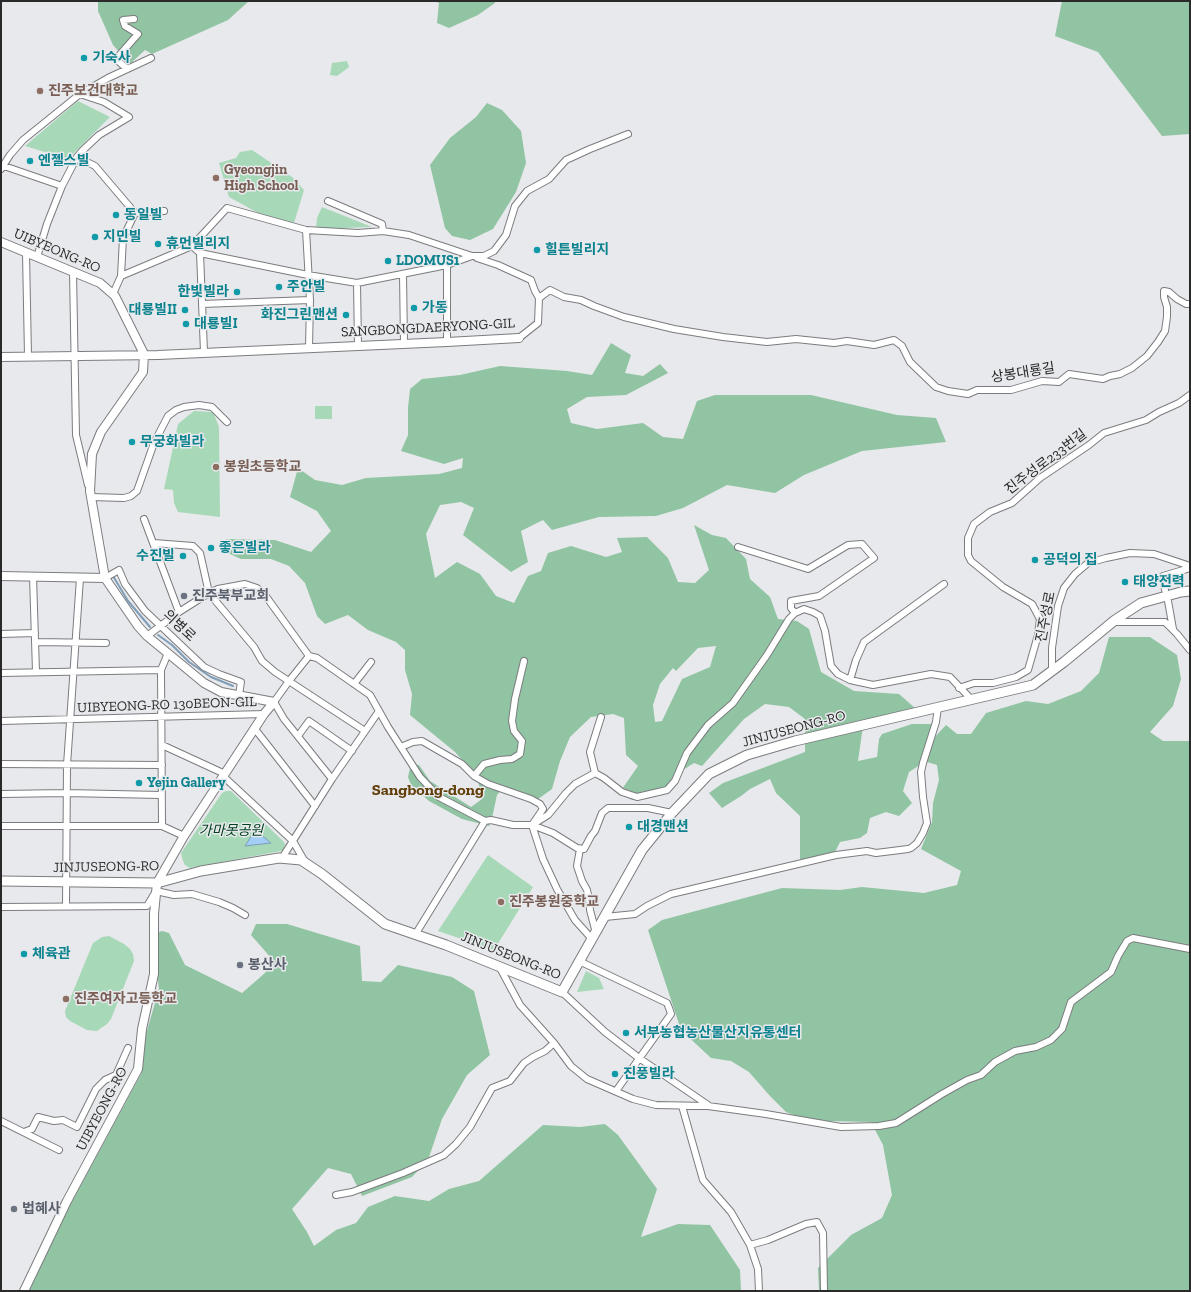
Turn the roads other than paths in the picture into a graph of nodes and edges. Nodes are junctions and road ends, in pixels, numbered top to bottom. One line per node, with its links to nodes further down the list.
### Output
1 (134, 19): 3 (street)
2 (151, 58): 3 (street)
3 (127, 69): 4 (street)
4 (80, 94): 6 (street); 7 (street)
5 (628, 134): 18 (street)
6 (77, 157): 8 (street); 11 (street)
7 (2, 168): 8 (street)
8 (62, 186): 19 (street)
9 (328, 201): 13 (street)
10 (164, 211): 11 (street)
11 (135, 213): 24 (street)
12 (306, 230): 13 (street); 15 (street); 23 (street)
13 (383, 231): 18 (street)
14 (1, 242): 16 (street, UIBYEONG-RO)
15 (192, 246): 17 (street); 24 (street)
16 (26, 253): 19 (street, UIBYEONG-RO); 38 (street)
17 (200, 253): 23 (street); 29 (street)
18 (472, 256): 20 (street); 27 (street)
19 (37, 257): 21 (street, UIBYEONG-RO)
20 (447, 265): 22 (street); 32 (street)
21 (73, 272): 26 (street, UIBYEONG-RO); 39 (street)
22 (403, 274): 25 (street); 33 (street)
23 (308, 275): 25 (street); 28 (street)
24 (121, 276): 26 (street)
25 (357, 283): 34 (street)
26 (113, 294): 37 (street, UIBYEONG-RO)
27 (539, 298): 30 (street); 31 (street, SANGBONGDAERYONG-GIL)
28 (310, 300): 29 (street); 35 (street)
29 (202, 304): 36 (street)
30 (1190, 304)
31 (519, 338): 32 (street, SANGBONGDAERYONG-GIL)
32 (447, 342): 33 (street, SANGBONGDAERYONG-GIL)
33 (404, 344): 34 (street, SANGBONGDAERYONG-GIL)
34 (358, 346): 35 (street, SANGBONGDAERYONG-GIL)
35 (309, 348): 36 (street, SANGBONGDAERYONG-GIL)
36 (204, 352): 37 (street, SANGBONGDAERYONG-GIL)
37 (144, 354): 39 (street, SANGBONGDAERYONG-GIL); 43 (street)
38 (28, 356): 39 (street, SANGBONGDAERYONG-GIL); 40 (street, SANGBONGDAERYONG-GIL)
39 (76, 356): 43 (street)
40 (1, 357)
41 (1190, 395): 81 (street, 진주성로233번길)
42 (228, 422): 43 (street)
43 (90, 494): 51 (street)
44 (144, 519): 45 (street)
45 (154, 543): 55 (street); 57 (street)
46 (738, 547): 58 (street)
47 (1190, 567): 53 (street, 진주성로); 74 (street, 진주성로)
48 (1, 576): 49 (street)
49 (33, 576): 50 (street); 62 (street)
50 (80, 578): 51 (street); 66 (street)
51 (105, 578): 60 (street, 의병로); 64 (street)
52 (944, 584): 78 (street)
53 (1165, 590)
54 (1190, 591): 59 (main road, JINJUSEONG-RO)
55 (210, 593): 57 (street); 70 (street); 79 (street)
56 (1168, 602): 61 (street)
57 (179, 612): 60 (street)
58 (795, 613): 78 (street); 101 (street)
59 (1112, 622): 61 (street); 74 (main road, JINJUSEONG-RO)
60 (161, 626): 64 (street); 82 (street, 의병로)
61 (1173, 629): 68 (street)
62 (35, 633): 63 (street); 65 (street)
63 (1, 634)
64 (147, 636): 69 (street)
65 (35, 642): 66 (street); 75 (street)
66 (76, 643): 67 (street); 76 (street)
67 (106, 643)
68 (1190, 650)
69 (168, 653): 73 (street); 82 (street)
70 (308, 656): 79 (street); 80 (street)
71 (524, 661): 103 (street)
72 (371, 662): 80 (street)
73 (161, 670): 76 (street); 88 (street)
74 (1052, 671): 83 (main road, JINJUSEONG-RO)
75 (36, 672): 76 (street); 77 (street)
76 (74, 672): 90 (street)
77 (1, 673)
78 (850, 680): 81 (street)
79 (288, 681): 84 (street); 93 (street)
80 (354, 684): 86 (street)
81 (959, 688): 83 (street)
82 (238, 695): 84 (street)
83 (972, 699): 85 (main road, JINJUSEONG-RO)
84 (274, 702): 87 (street, UIBYEONG-RO); 94 (street)
85 (938, 707): 109 (main road, JINJUSEONG-RO); 126 (street)
86 (379, 711): 93 (street); 96 (street)
87 (264, 714): 88 (street, UIBYEONG-RO 130BEON-GIL); 92 (street, UIBYEONG-RO)
88 (162, 717): 90 (street, UIBYEONG-RO 130BEON-GIL); 95 (street)
89 (601, 717): 101 (street)
90 (70, 720): 91 (street, UIBYEONG-RO 130BEON-GIL); 99 (street)
91 (1, 721)
92 (254, 729): 102 (street, UIBYEONG-RO); 108 (street)
93 (365, 732): 97 (street)
94 (298, 736): 97 (street); 104 (street)
95 (162, 745): 100 (street); 102 (street)
96 (401, 747): 103 (street); 110 (street)
97 (352, 750): 104 (street)
98 (1, 764): 99 (street)
99 (66, 765): 100 (street); 105 (street)
100 (162, 765): 107 (street)
101 (595, 774): 111 (street)
102 (224, 775): 115 (street, UIBYEONG-RO); 116 (street)
103 (474, 776): 111 (street)
104 (332, 779): 108 (street)
105 (66, 793): 106 (street); 107 (street); 113 (street)
106 (1, 794)
107 (161, 795): 114 (street)
108 (315, 806): 116 (street)
109 (672, 813): 117 (street); 126 (main road, JINJUSEONG-RO)
110 (486, 821): 111 (street); 127 (street)
111 (532, 824): 117 (street); 128 (street)
112 (1, 826): 113 (street)
113 (65, 826): 114 (street); 121 (street)
114 (162, 826): 115 (street)
115 (184, 836): 122 (street, UIBYEONG-RO)
116 (293, 841): 118 (street); 119 (street)
117 (580, 849): 128 (street)
118 (279, 858): 119 (main road, JINJUSEONG-RO); 122 (main road, JINJUSEONG-RO)
119 (307, 864): 127 (main road, JINJUSEONG-RO)
120 (1, 881): 121 (main road, JINJUSEONG-RO)
121 (66, 882): 122 (main road, JINJUSEONG-RO); 123 (street)
122 (156, 887): 123 (street); 125 (street); 144 (street, UIBYEONG-RO)
123 (66, 906): 124 (street)
124 (1, 907)
125 (245, 915)
126 (605, 917): 128 (main road, JINJUSEONG-RO)
127 (415, 935): 131 (main road, JINJUSEONG-RO)
128 (594, 936): 130 (main road, JINJUSEONG-RO)
129 (1190, 949): 138 (street)
130 (579, 961): 132 (main road, JINJUSEONG-RO); 135 (street)
131 (498, 965): 132 (main road, JINJUSEONG-RO); 133 (street)
132 (562, 992): 135 (street)
133 (554, 1043): 136 (street); 142 (street)
134 (128, 1048): 140 (street)
135 (639, 1058): 136 (street); 138 (street)
136 (616, 1091): 137 (street)
137 (682, 1106): 138 (street); 143 (street)
138 (708, 1106)
139 (1, 1121): 140 (street)
140 (24, 1132): 141 (street)
141 (59, 1150)
142 (336, 1195)
143 (750, 1245): 145 (street); 146 (street)
144 (24, 1291)
145 (759, 1291)
146 (824, 1291)

